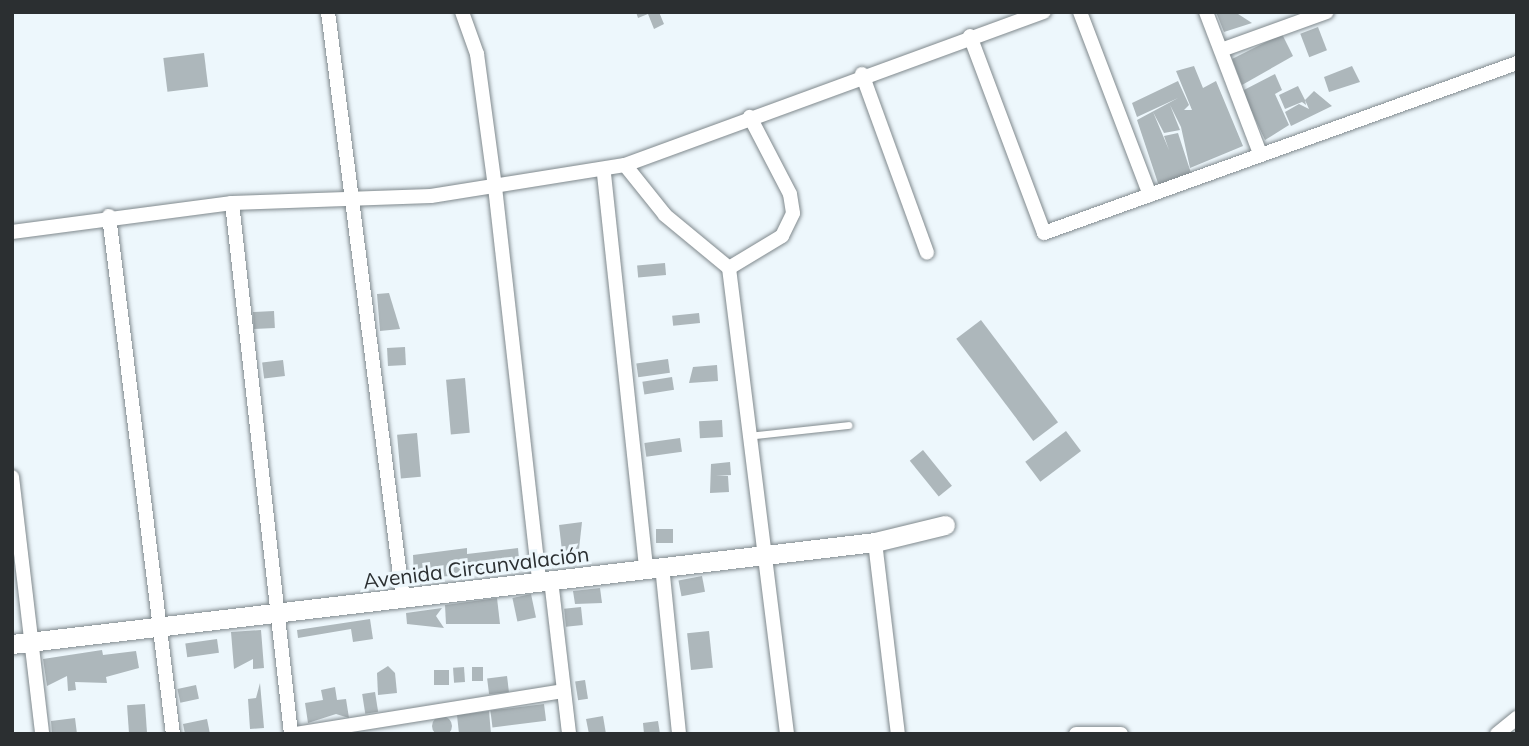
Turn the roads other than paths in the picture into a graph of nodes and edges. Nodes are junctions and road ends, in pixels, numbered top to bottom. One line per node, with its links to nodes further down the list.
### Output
1 (328, 12): 17 (street)
2 (462, 12): 15 (street)
3 (1043, 12): 7 (street)
4 (1080, 12): 16 (street)
5 (1206, 12): 8 (street)
6 (1327, 12): 8 (street)
7 (971, 36): 10 (street); 16 (street)
8 (1224, 49): 12 (street)
9 (1517, 63): 12 (street)
10 (862, 74): 11 (street); 21 (street)
11 (750, 117): 13 (street); 22 (street)
12 (1259, 151): 16 (street)
13 (625, 166): 14 (street); 22 (street)
14 (604, 174): 15 (street); 29 (street)
15 (495, 187): 17 (street); 30 (street)
16 (1150, 195)
17 (354, 199): 18 (street); 31 (street)
18 (232, 203): 19 (street); 32 (street)
19 (109, 216): 20 (street); 33 (street)
20 (12, 232)
21 (927, 253)
22 (729, 268): 24 (street)
23 (848, 425): 24 (lane)
24 (747, 436): 28 (street)
25 (12, 477): 34 (street)
26 (945, 525): 27 (street, Avenida Circunvalación)
27 (875, 542): 28 (street, Avenida Circunvalación); 43 (street)
28 (767, 554): 29 (street, Avenida Circunvalación); 42 (street)
29 (654, 566): 30 (street, Avenida Circunvalación); 41 (street)
30 (545, 581): 31 (street, Avenida Circunvalación); 35 (street)
31 (402, 599): 32 (street, Avenida Circunvalación)
32 (279, 616): 33 (street, Avenida Circunvalación); 39 (street)
33 (162, 628): 34 (street, Avenida Circunvalación); 38 (street)
34 (22, 643): 37 (street)
35 (564, 691): 39 (street); 40 (street)
36 (1517, 718): 46 (street)
37 (42, 734)
38 (173, 734)
39 (293, 734)
40 (569, 734)
41 (679, 734)
42 (787, 734)
43 (898, 734)
44 (1076, 734): 45 (street)
45 (1121, 734)
46 (1497, 734)

